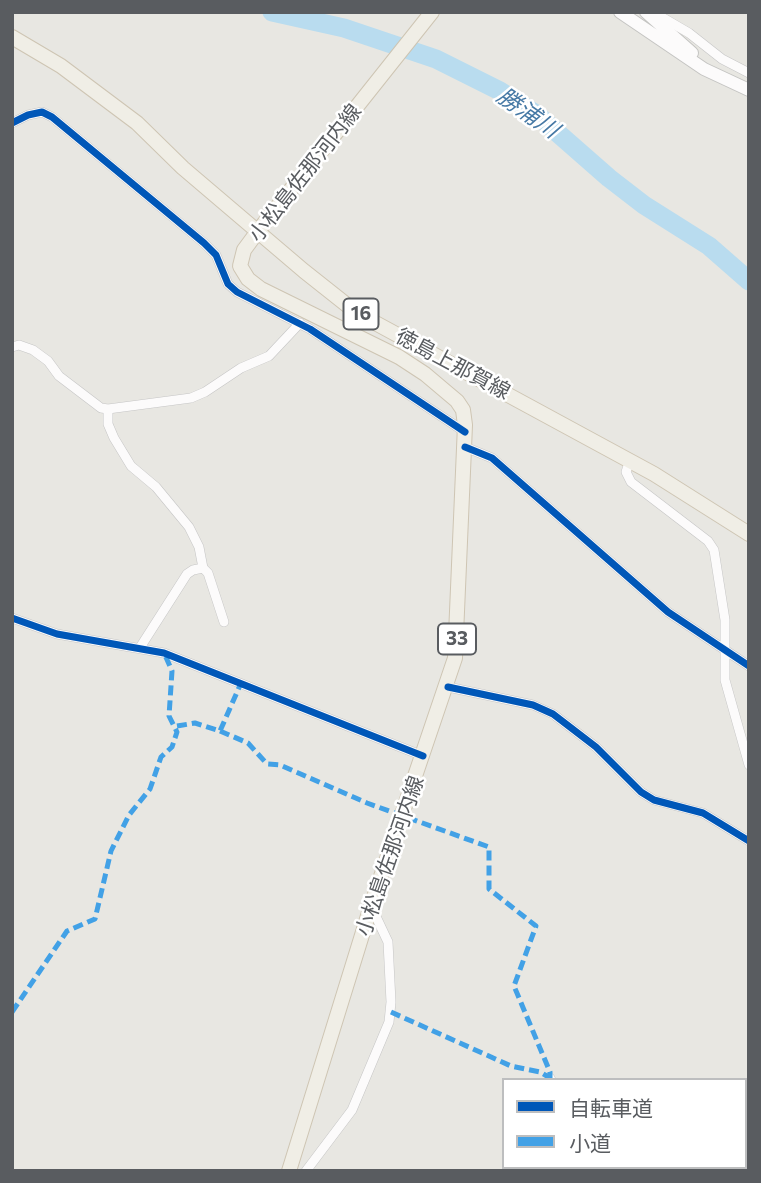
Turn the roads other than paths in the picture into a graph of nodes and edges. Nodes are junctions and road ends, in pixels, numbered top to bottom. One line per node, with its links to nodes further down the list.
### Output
1 (432, 12): 9 (main road, 小松島佐那河内線 / 33)
2 (620, 12): 7 (street)
3 (646, 12): 7 (street)
4 (653, 12): 6 (street)
5 (12, 37): 9 (main road, 徳島上那賀線 / 16)
6 (749, 73)
7 (743, 88)
8 (12, 124): 10 (street)
9 (258, 231): 13 (main road, 小松島佐那河内線 / 33); 15 (main road, 徳島上那賀線 / 16)
10 (300, 323): 12 (street); 13 (street)
11 (12, 347): 12 (street)
12 (108, 409): 17 (street)
13 (465, 432): 14 (main road, 小松島佐那河内線 / 33)
14 (465, 447): 21 (street); 23 (main road, 小松島佐那河内線 / 33)
15 (630, 460): 16 (main road, 徳島上那賀線 / 16); 21 (street)
16 (749, 534)
17 (204, 568): 19 (street); 20 (street)
18 (12, 618): 20 (street)
19 (223, 622)
20 (141, 646): 24 (street)
21 (724, 651): 22 (street); 25 (street)
22 (749, 666)
23 (448, 687): 24 (main road, 小松島佐那河内線 / 33); 26 (street)
24 (423, 756): 27 (main road, 小松島佐那河内線 / 33)
25 (749, 765)
26 (749, 841)
27 (371, 906): 28 (main road, 小松島佐那河内線 / 33); 29 (street)
28 (289, 1171)
29 (306, 1171)

